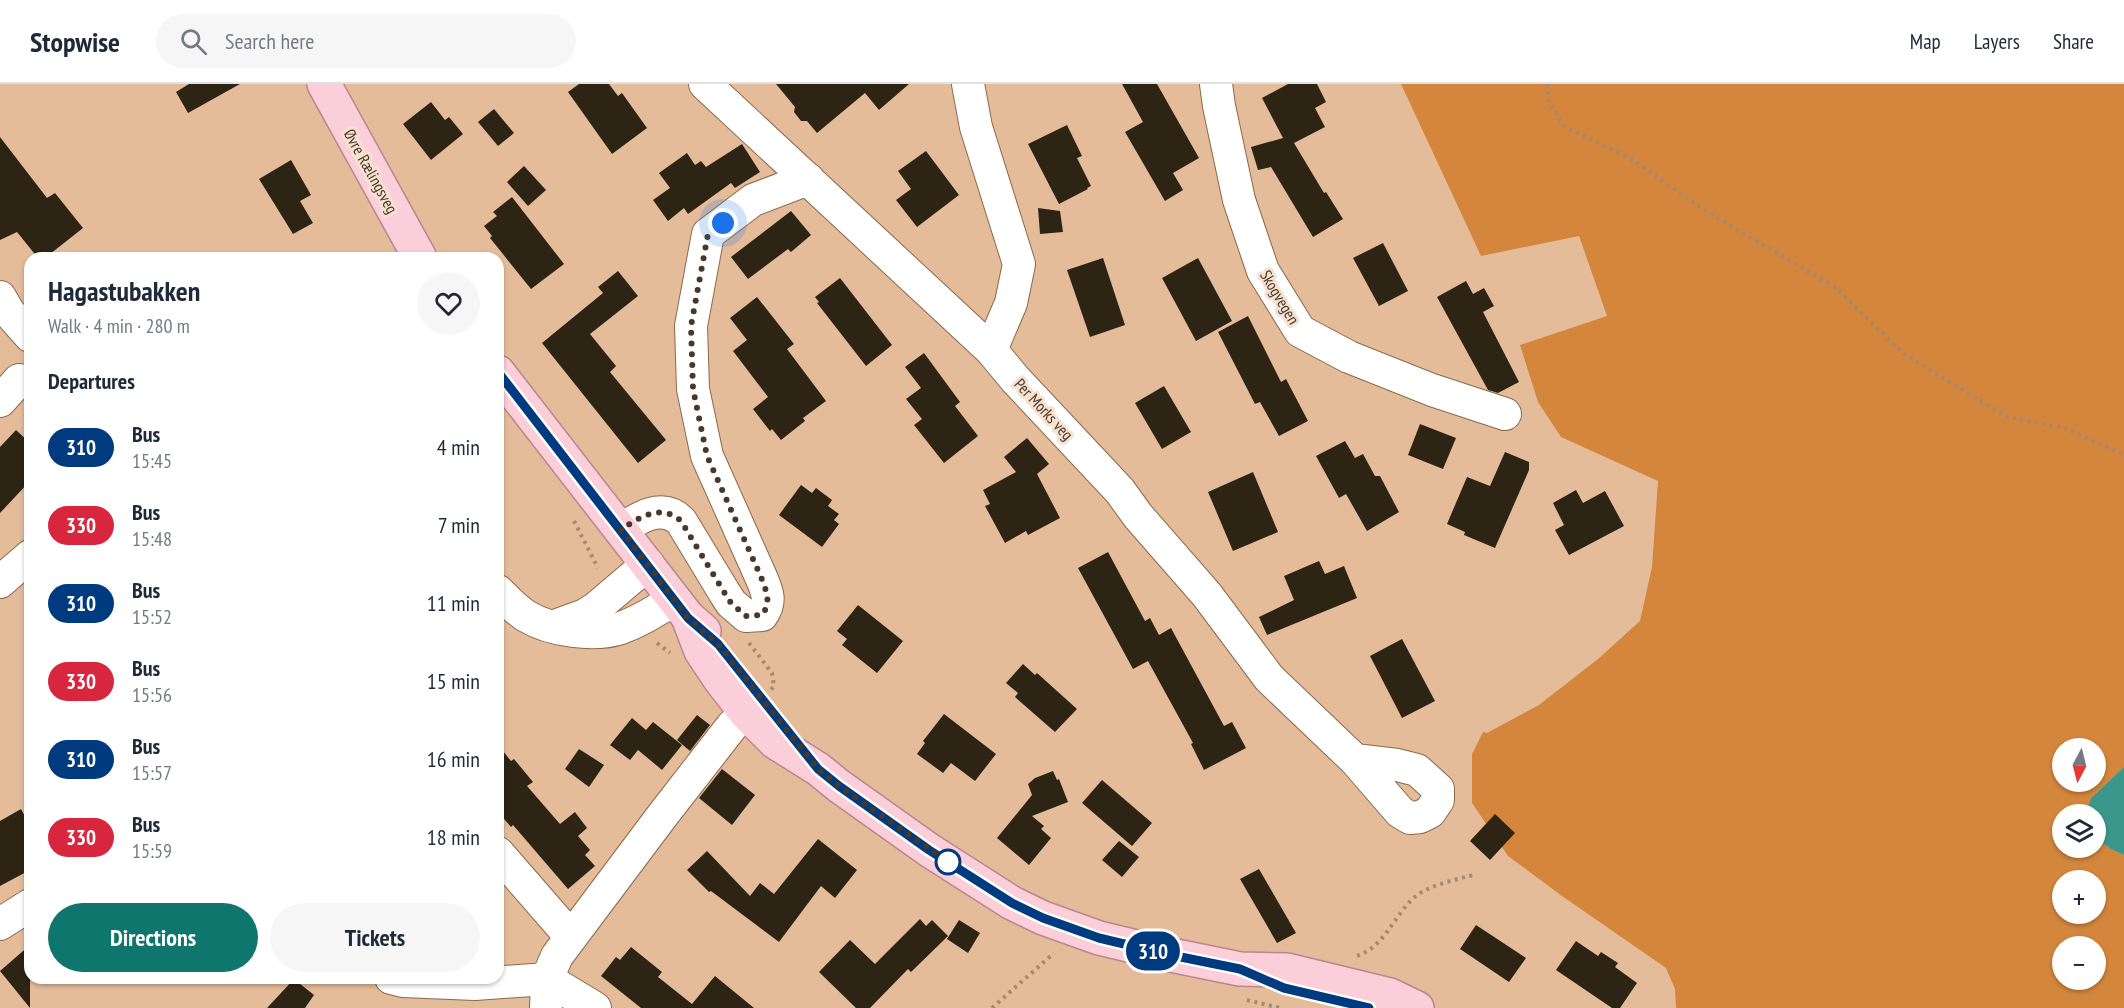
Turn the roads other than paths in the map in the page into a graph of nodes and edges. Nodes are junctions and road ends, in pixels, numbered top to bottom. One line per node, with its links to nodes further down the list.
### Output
1 (324, 84): 6 (main road, Øvre Rælingsveg)
2 (705, 84): 5 (street, Per Morks veg)
3 (968, 84): 9 (street)
4 (1216, 84): 11 (street, Skogvegen)
5 (808, 179): 9 (street, Per Morks veg); 12 (street)
6 (417, 252)
7 (0, 297): 8 (street)
8 (24, 329)
9 (991, 350): 20 (street, Per Morks veg)
10 (504, 380): 12 (main road)
11 (1505, 414)
12 (621, 530): 14 (main road)
13 (24, 561): 15 (street)
14 (648, 564): 17 (main road); 18 (street)
15 (0, 582)
16 (504, 597): 18 (street)
17 (681, 608): 18 (street); 25 (main road)
18 (555, 626)
19 (732, 726): 24 (street)
20 (1355, 760)
21 (504, 860): 24 (street)
22 (24, 909): 23 (street)
23 (0, 924)
24 (571, 937): 27 (street)
25 (1240, 969): 29 (main road); 30 (main road)
26 (475, 984): 27 (street)
27 (546, 994): 28 (street)
28 (595, 1008)
29 (1369, 1008)
30 (1417, 1008)

